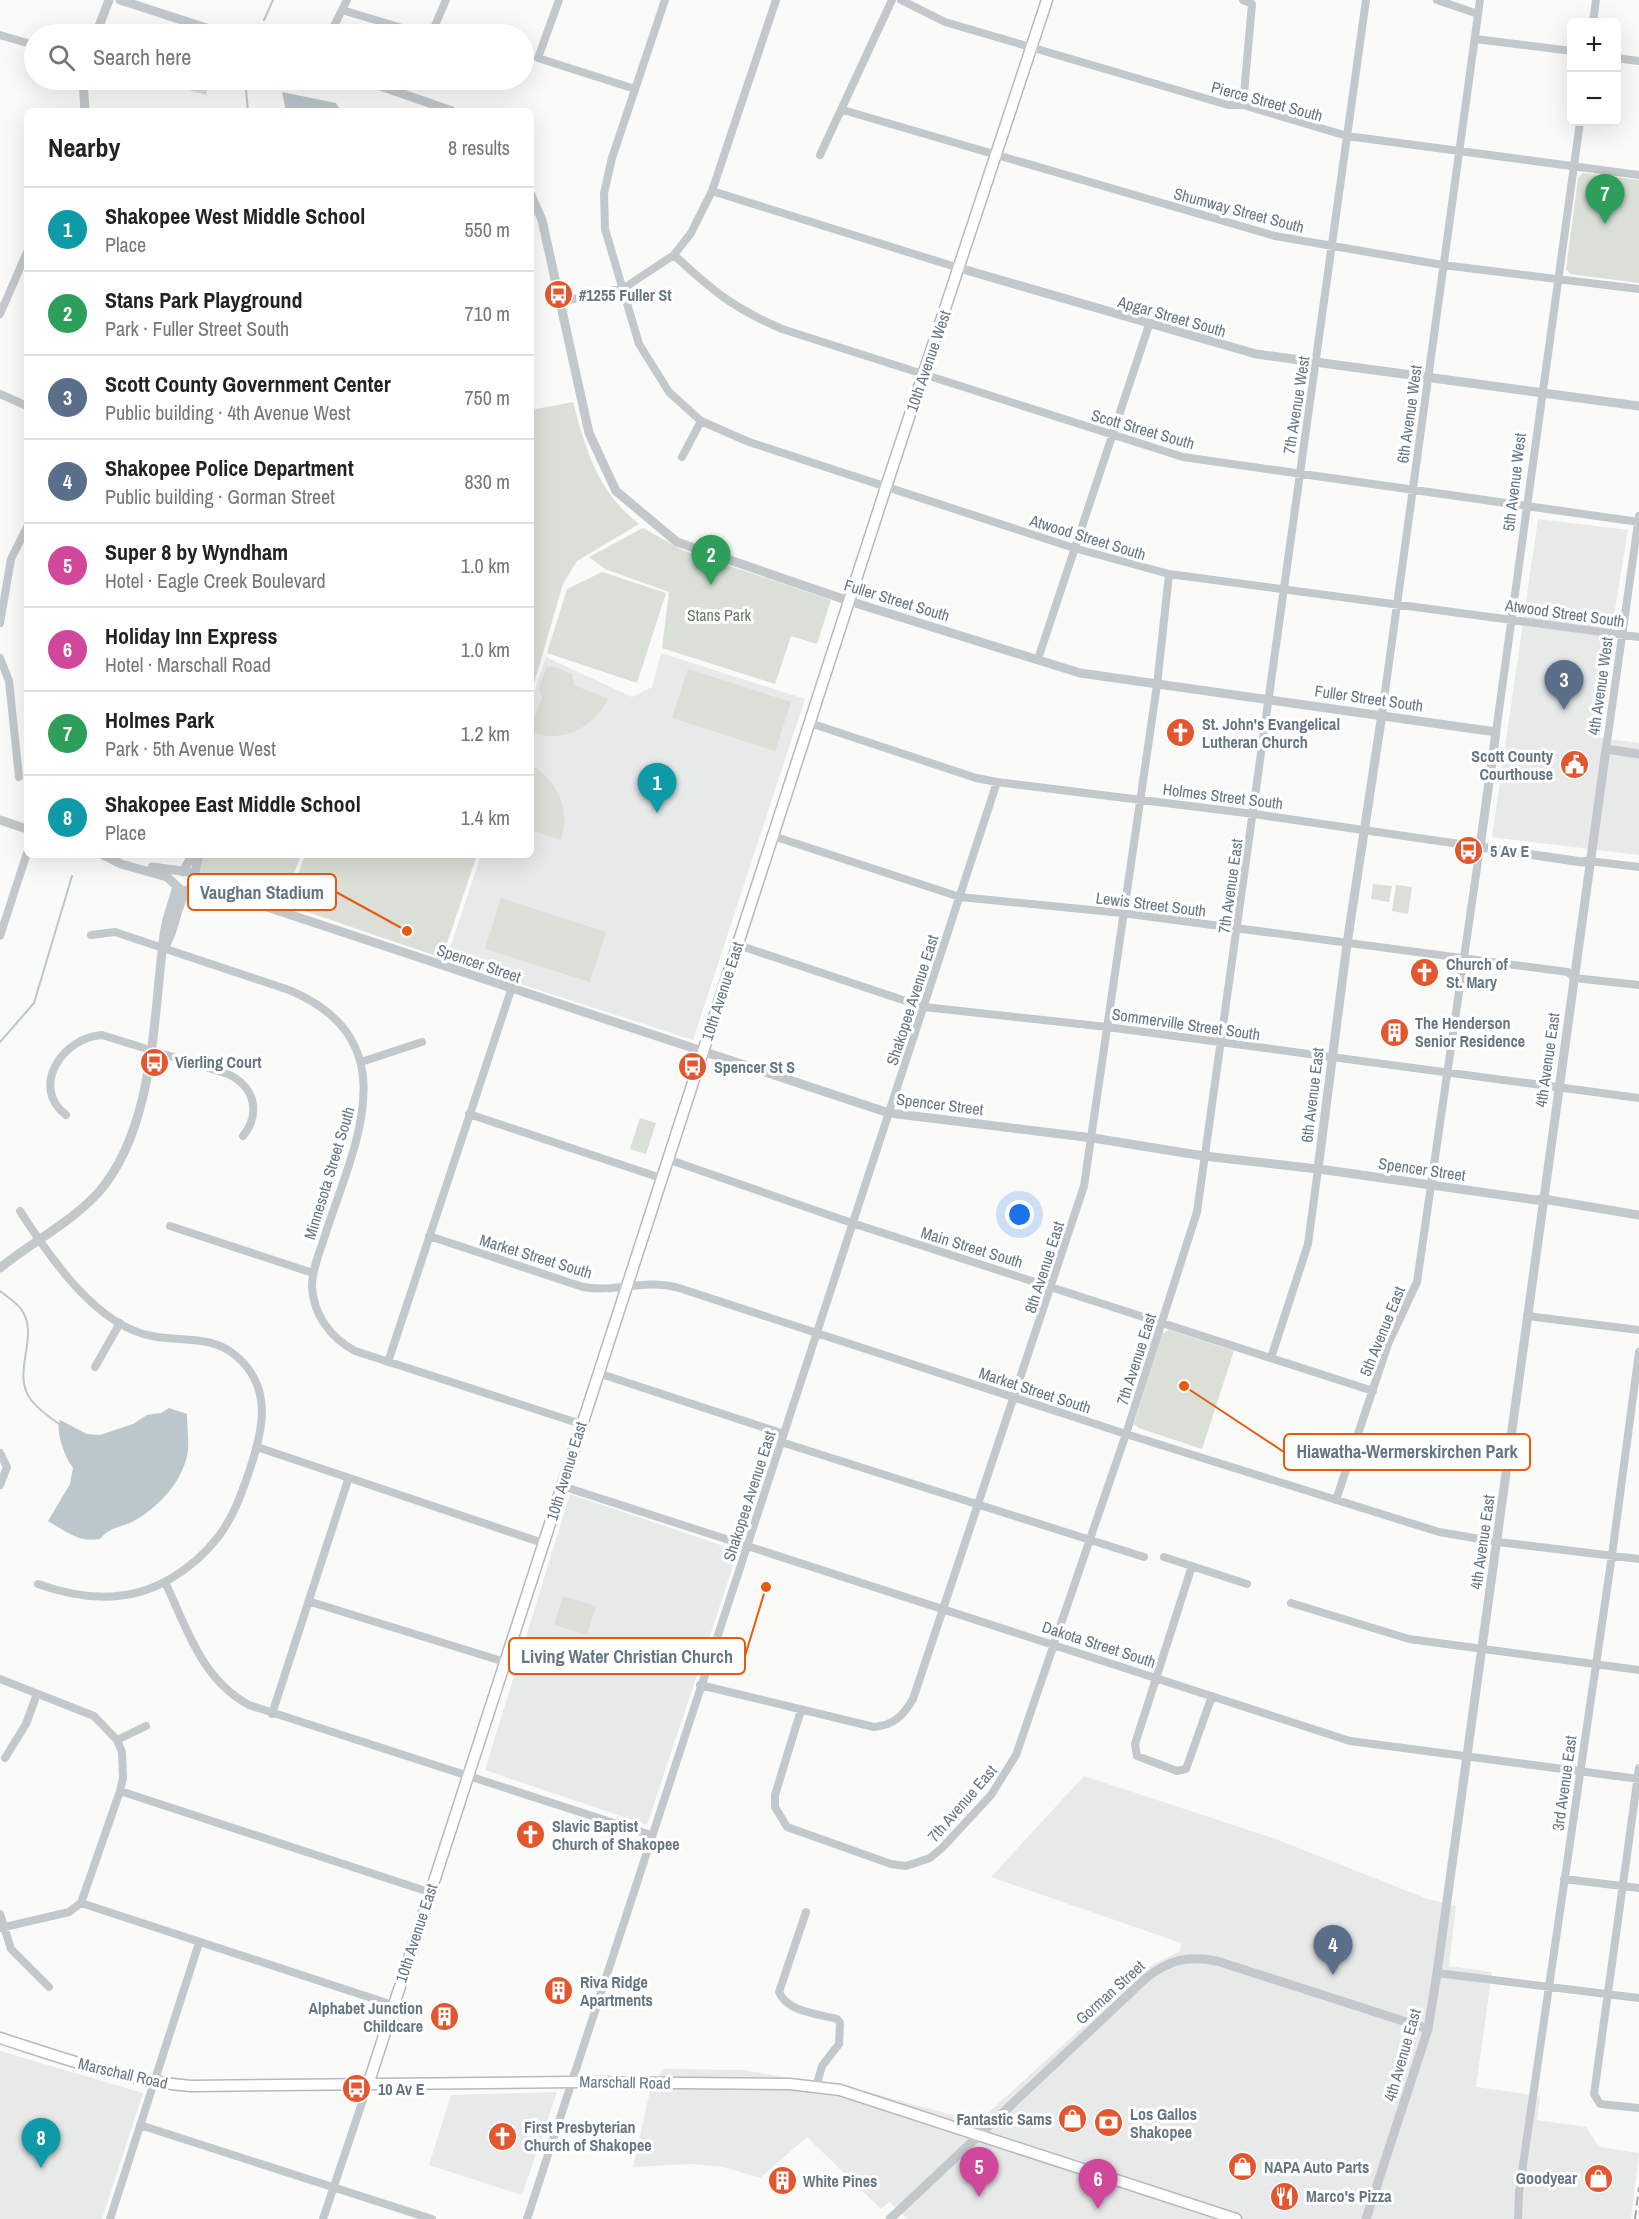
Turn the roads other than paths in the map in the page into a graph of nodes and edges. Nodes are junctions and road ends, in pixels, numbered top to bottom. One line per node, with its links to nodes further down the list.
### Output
1 (110, 0): 19 (street)
2 (120, 0): 20 (street)
3 (347, 0): 16 (street)
4 (446, 0): 23 (street)
5 (559, 0): 31 (street)
6 (665, 0): 31 (street, Atwood Street South)
7 (776, 0): 45 (street)
8 (892, 0): 37 (street)
9 (901, 0): 27 (street, Pierce Street South)
10 (1047, 0): 27 (main road, 10th Avenue West)
11 (1243, 0): 34 (street)
12 (1366, 0): 39 (street, 7th Avenue West)
13 (1437, 0): 17 (street)
14 (1480, 0): 17 (street, 6th Avenue West)
15 (1596, 0): 18 (street)
16 (342, 10): 21 (street); 22 (street)
17 (1478, 14): 25 (street, 6th Avenue West)
18 (1594, 18)
19 (100, 24)
20 (194, 24)
21 (335, 24)
22 (389, 24)
23 (436, 24)
24 (0, 35): 26 (street)
25 (1475, 39): 28 (street); 40 (street, 6th Avenue West)
26 (24, 42)
27 (1031, 48): 34 (street, Pierce Street South); 41 (main road, 10th Avenue West)
28 (1567, 50)
29 (1621, 59): 30 (street)
30 (1639, 61)
31 (634, 89): 53 (street, Atwood Street South)
32 (84, 90): 35 (street)
33 (394, 90): 36 (street)
34 (1243, 105): 39 (street, Pierce Street South)
35 (85, 108)
36 (446, 108)
37 (843, 110): 41 (street, Shumway Street South); 42 (street)
38 (1579, 126): 43 (street, 5th Avenue West)
39 (1347, 136): 40 (street, Pierce Street South); 47 (street, 7th Avenue West)
40 (1457, 151): 43 (street, Pierce Street South); 50 (street, 6th Avenue West)
41 (997, 154): 47 (street, Shumway Street South); 51 (main road, 10th Avenue West)
42 (820, 155)
43 (1573, 167): 44 (street, Pierce Street South); 52 (street, 5th Avenue West)
44 (1639, 175)
45 (712, 191): 48 (street); 51 (street, Apgar Street South)
46 (534, 202): 55 (street, Fuller Street South)
47 (1330, 248): 50 (street, Shumway Street South); 58 (street, 7th Avenue West)
48 (674, 255): 53 (street); 59 (street, Scott Street South)
49 (24, 259): 56 (street)
50 (1443, 265): 52 (street, Shumway Street South); 60 (street, 6th Avenue West)
51 (959, 268): 57 (street, Apgar Street South); 59 (main road, 10th Avenue West)
52 (1557, 278): 54 (street, Shumway Street South); 61 (street, 5th Avenue West)
53 (624, 288): 55 (street); 65 (street, Atwood Street South)
54 (1639, 290)
55 (560, 302): 77 (street, Fuller Street South)
56 (0, 314)
57 (1149, 325): 58 (street, Apgar Street South); 66 (street)
58 (1316, 363): 60 (street, Apgar Street South); 68 (street, 7th Avenue West)
59 (923, 376): 66 (street, Scott Street South); 69 (main road, 10th Avenue West)
60 (1429, 378): 61 (street, Apgar Street South); 70 (street, 6th Avenue West)
61 (1541, 392): 64 (street, Apgar Street South); 71 (street, 5th Avenue West)
62 (0, 394): 63 (street)
63 (24, 405)
64 (1639, 406)
65 (701, 421): 67 (street); 69 (street, Atwood Street South)
66 (1111, 434): 68 (street, Scott Street South); 74 (street)
67 (682, 457)
68 (1299, 475): 70 (street, Scott Street South); 76 (street, 7th Avenue West)
69 (886, 487): 74 (street, Atwood Street South); 77 (main road, 10th Avenue West)
70 (1413, 491): 71 (street, Scott Street South); 78 (street, 6th Avenue West)
71 (1526, 507): 72 (street, Scott Street South); 79 (street, 5th Avenue West)
72 (1639, 520): 81 (street, 4th Avenue West)
73 (24, 533): 80 (street)
74 (1074, 548): 75 (street, Atwood Street South); 84 (street)
75 (1168, 574): 76 (street, Atwood Street South); 85 (street, 8th Avenue East)
76 (1283, 588): 78 (street, Atwood Street South); 86 (street, 7th Avenue West)
77 (849, 601): 84 (street, Fuller Street South); 88 (main road, 10th Avenue West)
78 (1396, 604): 79 (street, Atwood Street South); 87 (street, 6th Avenue West)
79 (1512, 619): 81 (street, Atwood Street South); 89 (street, 5th Avenue West)
80 (0, 623)
81 (1623, 634): 82 (street, Atwood Street South); 90 (street, 4th Avenue West)
82 (1639, 637)
83 (0, 658): 92 (street)
84 (1038, 659): 85 (street, Fuller Street South)
85 (1156, 685): 86 (street, Fuller Street South); 94 (street, 8th Avenue East)
86 (1267, 699): 87 (street, Fuller Street South); 95 (street, 7th Avenue West)
87 (1382, 714): 89 (street, Fuller Street South); 98 (street, 6th Avenue West)
88 (810, 723): 93 (street, Holmes Street South); 99 (main road, 10th Avenue East)
89 (1496, 732): 100 (street, 5th Avenue West)
90 (1606, 749): 91 (street); 106 (street, 4th Avenue West)
91 (1639, 753)
92 (19, 777)
93 (997, 782): 94 (street, Holmes Street South); 111 (street, Shakopee Avenue East)
94 (1140, 801): 95 (street, Holmes Street South); 114 (street, 8th Avenue East)
95 (1254, 814): 98 (street, Holmes Street South); 115 (street, 7th Avenue East)
96 (0, 820): 97 (street)
97 (24, 828)
98 (1365, 831): 100 (street, Holmes Street South); 118 (street, 6th Avenue East)
99 (773, 836): 111 (street, Lewis Street South); 119 (main road, 10th Avenue East)
100 (1480, 847): 106 (street, Holmes Street South); 121 (street, 5th Avenue East)
101 (25, 858): 113 (street)
102 (109, 858): 110 (street, Spencer Street)
103 (124, 858): 108 (street)
104 (190, 858): 108 (street)
105 (198, 858): 109 (street)
106 (1589, 861): 107 (street, Holmes Street South); 122 (street, 4th Avenue East)
107 (1639, 867)
108 (183, 872): 109 (street, Spencer Street); 110 (street)
109 (194, 878): 110 (street); 112 (street, Spencer Street)
110 (182, 888): 112 (street, Spencer Street); 120 (street)
111 (960, 897): 114 (street, Lewis Street South); 125 (street, Shakopee Avenue East)
112 (264, 906): 124 (street, Spencer Street)
113 (4, 910): 117 (street)
114 (1122, 913): 115 (street, Lewis Street South); 126 (street, 8th Avenue East)
115 (1237, 928): 118 (street, Lewis Street South); 128 (street, 7th Avenue East)
116 (91, 935): 120 (street, Minnesota Street South)
117 (0, 936)
118 (1347, 944): 121 (street, Lewis Street South); 131 (street, 6th Avenue East)
119 (738, 945): 125 (street, Sommerville Street South); 130 (main road, 10th Avenue East)
120 (164, 948): 129 (street); 132 (street, Minnesota Street South)
121 (1462, 960): 122 (street, Lewis Street South); 133 (street, 5th Avenue East)
122 (1574, 978): 123 (street, Lewis Street South); 134 (street, 4th Avenue East)
123 (1639, 985)
124 (511, 990): 130 (street, Spencer Street); 138 (street)
125 (924, 1007): 126 (street, Sommerville Street South); 136 (street, Shakopee Avenue East)
126 (1107, 1027): 128 (street, Sommerville Street South); 140 (street, 8th Avenue East)
127 (422, 1042): 132 (street)
128 (1223, 1042): 131 (street, Sommerville Street South); 141 (street, 7th Avenue East)
129 (150, 1049): 137 (street); 139 (street); 152 (street)
130 (702, 1053): 136 (street, Spencer Street); 142 (main road, 10th Avenue East)
131 (1332, 1058): 133 (street, Sommerville Street South); 143 (street, 6th Avenue East)
132 (361, 1062): 154 (street, Minnesota Street South)
133 (1445, 1072): 134 (street, Sommerville Street South); 145 (street, 5th Avenue East)
134 (1558, 1089): 135 (street, Sommerville Street South); 146 (street, 4th Avenue East)
135 (1639, 1098)
136 (889, 1113): 140 (street, Spencer Street); 149 (street, Shakopee Avenue East)
137 (66, 1114)
138 (469, 1114): 144 (street); 151 (street)
139 (243, 1136)
140 (1093, 1138): 141 (street, Spencer Street); 156 (street, 8th Avenue East)
141 (1204, 1156): 143 (street, Spencer Street); 159 (street, 7th Avenue East)
142 (667, 1159): 144 (main road, 10th Avenue East); 149 (street, Main Street South)
143 (1318, 1169): 145 (street, Spencer Street); 163 (street, 6th Avenue East)
144 (661, 1178): 155 (main road, 10th Avenue East)
145 (1432, 1185): 146 (street, Spencer Street); 167 (street, 5th Avenue East)
146 (1543, 1199): 148 (street, Spencer Street); 157 (street, 4th Avenue East)
147 (20, 1211): 152 (street)
148 (1639, 1215)
149 (852, 1223): 156 (street, Main Street South); 161 (street, Shakopee Avenue East)
150 (170, 1226): 154 (street)
151 (429, 1236): 155 (street, Market Street South); 164 (street)
152 (40, 1240): 153 (street); 158 (street)
153 (0, 1268)
154 (313, 1273): 164 (street, Minnesota Street South)
155 (626, 1285): 161 (street, Market Street South); 166 (main road, 10th Avenue East)
156 (1053, 1286): 159 (street, Main Street South); 168 (street, 8th Avenue East)
157 (1527, 1316): 160 (street); 182 (street, 4th Avenue East)
158 (120, 1323): 165 (street); 174 (street)
159 (1162, 1323): 163 (street, Main Street South); 170 (street, 7th Avenue East)
160 (1639, 1330)
161 (816, 1334): 168 (street, Market Street South); 171 (street, Shakopee Avenue East)
162 (1639, 1352): 172 (street, 3rd Avenue East)
163 (1271, 1358): 167 (street, Main Street South)
164 (388, 1362): 169 (street, Minnesota Street South)
165 (95, 1367)
166 (597, 1372): 169 (main road, 10th Avenue East); 171 (street)
167 (1373, 1391): 179 (street, 5th Avenue East)
168 (1013, 1397): 170 (street, Market Street South); 180 (street, 8th Avenue East)
169 (581, 1424): 178 (main road, 10th Avenue East)
170 (1126, 1434): 179 (street, Market Street South); 181 (street, 7th Avenue East)
171 (783, 1438): 180 (street); 184 (street, Shakopee Avenue East)
172 (1628, 1441): 173 (street); 185 (street, 3rd Avenue East)
173 (1639, 1442)
174 (257, 1447): 176 (street); 190 (street)
175 (0, 1452): 177 (street)
176 (348, 1480): 183 (street); 193 (street)
177 (0, 1485)
178 (562, 1486): 183 (main road, 10th Avenue East); 184 (street, Dakota Street South)
179 (1336, 1500): 182 (street, Market Street South)
180 (979, 1504): 181 (street); 195 (street, 8th Avenue East)
181 (1090, 1538): 186 (street); 196 (street, 7th Avenue East)
182 (1498, 1542): 185 (street, Market Street South); 197 (street, 4th Avenue East)
183 (543, 1543): 198 (main road, 10th Avenue East)
184 (746, 1548): 195 (street, Dakota Street South); 203 (street, Shakopee Avenue East)
185 (1612, 1555): 188 (street, Market Street South); 199 (street, 3rd Avenue East)
186 (1144, 1557)
187 (1164, 1557): 189 (street)
188 (1639, 1559)
189 (1192, 1566): 192 (street); 201 (street)
190 (165, 1582): 191 (street); 207 (street)
191 (38, 1584)
192 (1247, 1584)
193 (311, 1602): 198 (street); 207 (street)
194 (1291, 1603): 197 (street)
195 (943, 1608): 196 (street, Dakota Street South); 206 (street, 8th Avenue East)
196 (1053, 1643): 201 (street, Dakota Street South); 206 (street, 7th Avenue East)
197 (1482, 1650): 199 (street); 211 (street, 4th Avenue East)
198 (505, 1662): 214 (main road, 10th Avenue East)
199 (1595, 1663): 200 (street); 213 (street, 3rd Avenue East)
200 (1639, 1670)
201 (1157, 1677): 205 (street, Dakota Street South); 205 (street)
202 (0, 1679): 204 (street)
203 (700, 1685): 206 (street); 217 (street, Shakopee Avenue East)
204 (37, 1694): 209 (street); 210 (street)
205 (1212, 1696): 211 (street, Dakota Street South)
206 (801, 1710)
207 (272, 1714): 214 (street)
208 (146, 1726): 209 (street)
209 (117, 1740): 216 (street)
210 (5, 1758)
211 (1467, 1759): 213 (street, Dakota Street South); 227 (street, 4th Avenue East)
212 (1639, 1768): 215 (street)
213 (1580, 1771): 215 (street, Dakota Street South); 218 (street, 3rd Avenue East)
214 (466, 1776): 217 (street); 221 (main road, 10th Avenue East)
215 (1638, 1779): 219 (street)
216 (120, 1791): 221 (street); 222 (street)
217 (651, 1835): 235 (street, Shakopee Avenue East)
218 (1564, 1879): 219 (street); 228 (street, 3rd Avenue East)
219 (1622, 1886): 220 (street); 230 (street)
220 (1639, 1888)
221 (429, 1892): 232 (main road, 10th Avenue East)
222 (81, 1903): 225 (street); 226 (street)
223 (806, 1912): 238 (street)
224 (0, 1914): 225 (street)
225 (2, 1928): 229 (street)
226 (199, 1943): 232 (street); 236 (street)
227 (1437, 1973): 228 (street); 233 (street, 4th Avenue East)
228 (1549, 1986): 230 (street); 250 (street, 3rd Avenue East)
229 (49, 1987)
230 (1608, 1994): 231 (street); 239 (street)
231 (1639, 1998)
232 (393, 2005): 237 (main road, 10th Avenue East)
233 (1428, 2029): 241 (street, Gorman Street); 249 (street, 4th Avenue East)
234 (0, 2038): 236 (main road, Marschall Road)
235 (571, 2082): 237 (main road, Marschall Road); 238 (main road, Marschall Road); 246 (street, Shakopee Avenue East)
236 (154, 2083): 237 (main road, Marschall Road); 240 (street)
237 (368, 2085): 242 (street, 10th Avenue East)
238 (816, 2087): 241 (main road, Marschall Road)
239 (1639, 2108)
240 (140, 2125): 242 (street); 243 (street)
241 (980, 2134): 247 (street, Gorman Street); 248 (main road, Marschall Road)
242 (334, 2187): 244 (street, 10th Avenue East); 245 (street)
243 (110, 2219)
244 (323, 2219)
245 (432, 2219)
246 (527, 2219)
247 (890, 2219)
248 (1236, 2219)
249 (1366, 2219)
250 (1518, 2219)

